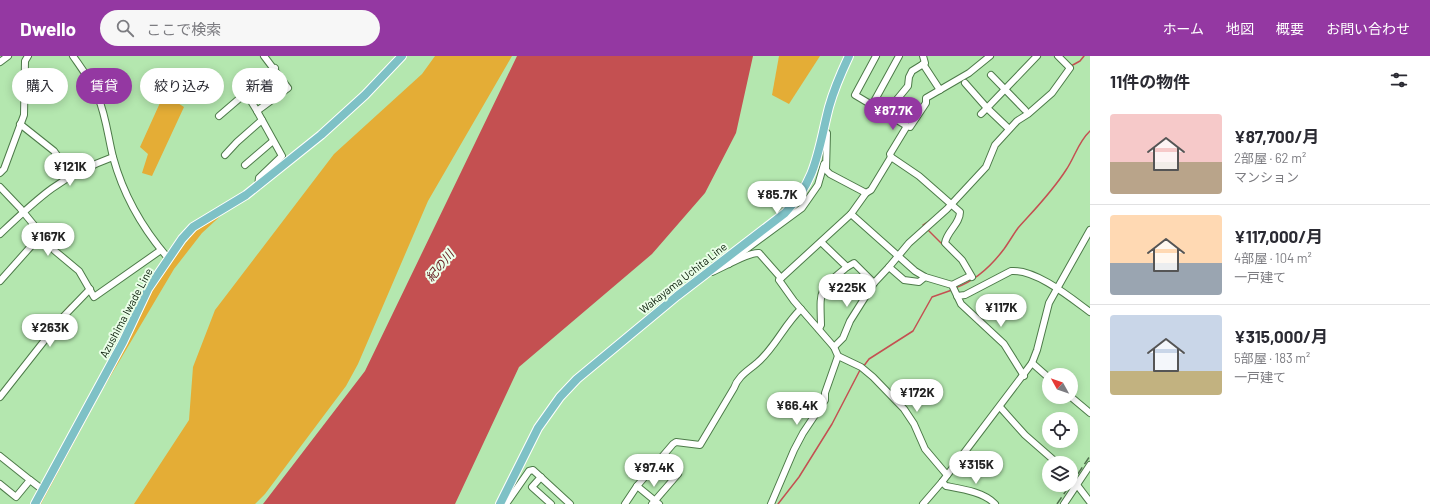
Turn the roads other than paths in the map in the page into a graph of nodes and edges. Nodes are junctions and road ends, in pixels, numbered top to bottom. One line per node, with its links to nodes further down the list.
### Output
1 (8, 56): 13 (street)
2 (28, 56): 31 (street)
3 (73, 56): 37 (street)
4 (264, 56): 15 (street)
5 (402, 56): 43 (main road, Azushima Iwade Line)
6 (850, 56): 34 (main road, Wakayama Uchita Line)
7 (876, 56): 23 (street)
8 (899, 56): 23 (street)
9 (923, 56): 14 (street)
10 (990, 56): 19 (street)
11 (1037, 56): 18 (street)
12 (1058, 56): 33 (street)
13 (0, 62)
14 (923, 64): 19 (street); 27 (street)
15 (275, 68)
16 (991, 75): 18 (street)
17 (965, 83): 24 (street)
18 (1005, 89): 24 (street); 25 (street)
19 (940, 90): 32 (street)
20 (233, 104): 29 (street)
21 (253, 104): 26 (street)
22 (266, 104): 26 (street)
23 (871, 106): 27 (street)
24 (987, 108): 28 (street); 33 (street)
25 (1025, 110)
26 (257, 111): 30 (street)
27 (885, 114): 32 (street)
28 (981, 114)
29 (219, 116)
30 (262, 120): 35 (street); 36 (street)
31 (20, 124): 41 (street); 42 (street)
32 (907, 126): 38 (street)
33 (1009, 129): 46 (street)
34 (824, 130): 39 (street); 59 (main road, Wakayama Uchita Line)
35 (273, 141): 40 (street); 43 (street)
36 (225, 155)
37 (113, 157): 42 (street); 53 (street)
38 (891, 157): 45 (street); 46 (street)
39 (825, 161): 45 (street); 56 (street)
40 (245, 165)
41 (0, 174)
42 (71, 175): 47 (street)
43 (258, 186): 55 (main road, Azushima Iwade Line)
44 (0, 187): 47 (street)
45 (866, 192): 48 (street)
46 (951, 205): 54 (street); 64 (street)
47 (23, 212): 50 (street); 51 (street)
48 (851, 214): 52 (street); 54 (street)
49 (1090, 230): 66 (street)
50 (0, 234)
51 (41, 235): 62 (street); 65 (street)
52 (821, 242): 58 (street); 61 (street)
53 (161, 250): 55 (street); 65 (street)
54 (898, 256): 57 (street); 60 (street)
55 (168, 258): 92 (main road, Azushima Iwade Line)
56 (729, 264): 59 (street); 61 (street)
57 (889, 266): 60 (street); 63 (street)
58 (846, 267): 63 (street); 70 (street)
59 (710, 270): 97 (main road, Wakayama Uchita Line)
60 (926, 277): 64 (street)
61 (781, 278): 68 (street)
62 (0, 281)
63 (874, 283): 71 (street)
64 (953, 286): 67 (street)
65 (90, 289): 76 (street)
66 (1056, 289): 67 (street); 69 (street); 73 (street)
67 (956, 295): 75 (street)
68 (801, 310): 70 (street); 91 (street)
69 (1090, 312)
70 (819, 329): 71 (street)
71 (834, 347): 72 (street)
72 (838, 356): 84 (street); 102 (street)
73 (1032, 363): 74 (street); 75 (street)
74 (1042, 372)
75 (1024, 376): 78 (street)
76 (0, 397)
77 (1078, 403): 79 (street)
78 (1000, 407): 81 (street); 84 (street)
79 (1090, 413)
80 (0, 456): 86 (street)
81 (1049, 456)
82 (1090, 465): 88 (street)
83 (678, 474): 95 (street)
84 (947, 475): 87 (street)
85 (541, 477): 98 (street); 99 (street); 100 (street)
86 (30, 480): 89 (street); 92 (street)
87 (942, 482): 103 (street); 104 (street)
88 (1078, 483)
89 (0, 484)
90 (1078, 485): 94 (street)
91 (637, 486): 95 (street); 101 (street)
92 (43, 490): 96 (main road, Azushima Iwade Line)
93 (1072, 492): 105 (street)
94 (1090, 502)
95 (655, 503)
96 (35, 504)
97 (500, 504)
98 (506, 504)
99 (551, 504)
100 (570, 504)
101 (625, 504)
102 (771, 504)
103 (922, 504)
104 (995, 504)
105 (1064, 504)

